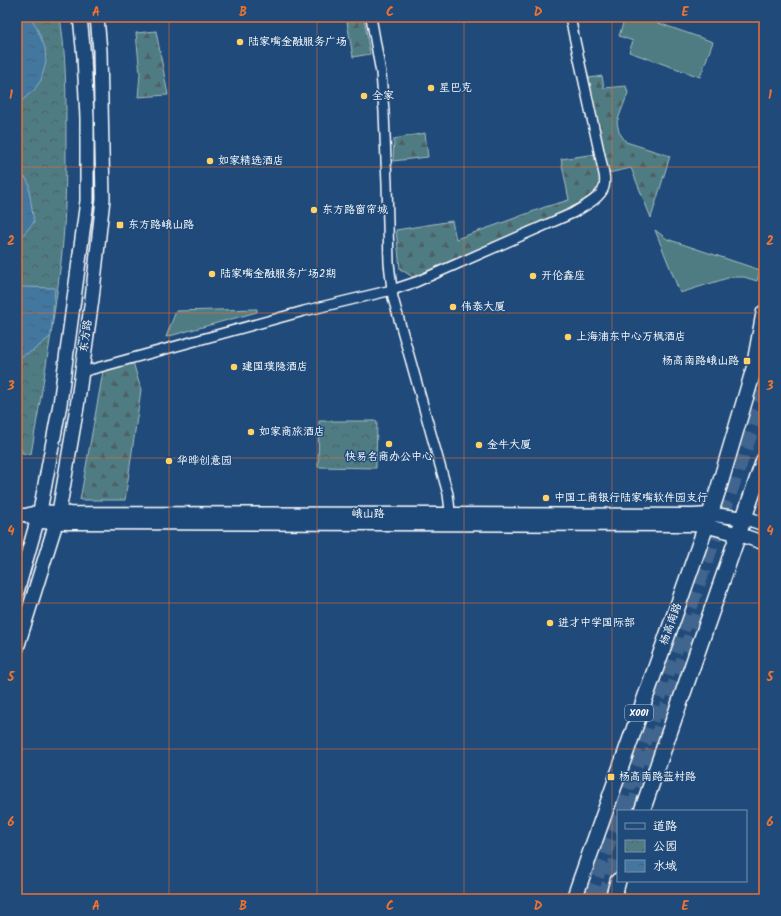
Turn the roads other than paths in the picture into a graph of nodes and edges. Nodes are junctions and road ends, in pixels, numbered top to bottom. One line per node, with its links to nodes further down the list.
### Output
1 (80, 17): 12 (main road, 东方路)
2 (97, 17): 10 (main road, 东方路)
3 (370, 17): 5 (street)
4 (570, 17): 5 (street)
5 (392, 290): 10 (street); 15 (street)
6 (764, 313): 9 (main road, X001)
7 (764, 343): 9 (highway)
8 (764, 347): 9 (main road, 杨高南路 / X001)
9 (756, 362): 16 (main road, 杨高南路 / X001)
10 (82, 372): 13 (main road, 东方路)
11 (764, 460): 14 (main road)
12 (30, 516): 13 (street, 峨山路); 20 (main road, 东方路)
13 (57, 518): 15 (street, 峨山路); 21 (main road, 东方路)
14 (743, 518): 16 (main road); 17 (main road); 18 (main road)
15 (451, 519): 16 (street, 峨山路)
16 (707, 520): 18 (main road); 24 (main road, 杨高南路 / X001)
17 (764, 524)
18 (738, 534): 19 (main road); 22 (main road)
19 (764, 544)
20 (17, 592)
21 (17, 648)
22 (642, 810)
23 (618, 882): 25 (main road)
24 (574, 899)
25 (613, 899)

